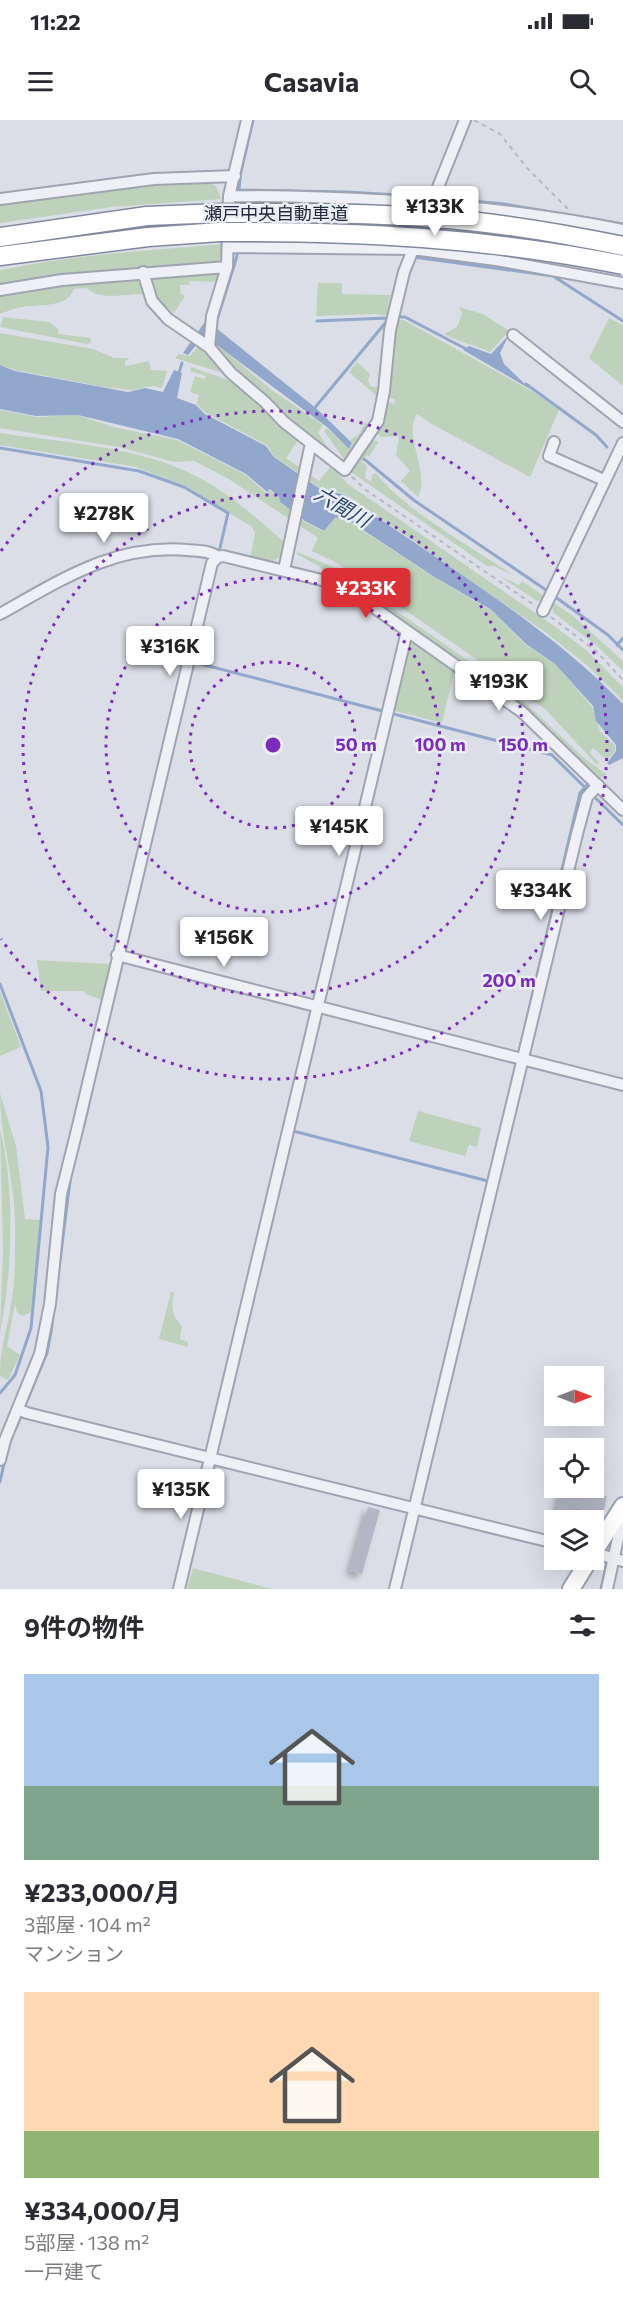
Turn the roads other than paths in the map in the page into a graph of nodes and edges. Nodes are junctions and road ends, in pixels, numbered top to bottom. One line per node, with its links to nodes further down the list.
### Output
1 (248, 120): 3 (street)
2 (465, 120): 6 (street)
3 (235, 176): 4 (street); 5 (street)
4 (236, 196): 6 (street); 9 (street)
5 (0, 199)
6 (432, 202): 7 (street); 11 (street)
7 (623, 230)
8 (0, 237): 10 (highway, 瀬戸中央自動車道, bridge)
9 (231, 243): 11 (street); 12 (highway, 瀬戸中央自動車道); 13 (highway, 瀬戸中央自動車道, bridge); 14 (street)
10 (623, 246)
11 (412, 249): 16 (street); 23 (street)
12 (0, 256)
13 (623, 265)
14 (227, 267): 15 (street); 19 (street)
15 (143, 272): 17 (street); 19 (street)
16 (623, 283)
17 (0, 290)
18 (513, 335): 20 (street)
19 (203, 341): 23 (street)
20 (623, 422)
21 (554, 442): 24 (street)
22 (623, 443): 24 (street)
23 (310, 447): 26 (street)
24 (604, 480): 27 (street)
25 (218, 557): 26 (street); 28 (street); 32 (street)
26 (284, 570): 29 (street)
27 (546, 606)
28 (0, 614)
29 (407, 631): 30 (street); 33 (street)
30 (593, 790): 31 (street); 34 (street)
31 (623, 810)
32 (121, 956): 33 (street); 36 (street)
33 (317, 1007): 34 (street); 37 (street)
34 (519, 1058): 35 (street); 39 (street)
35 (623, 1085)
36 (22, 1411): 37 (street); 38 (street)
37 (214, 1459): 39 (street); 45 (street)
38 (0, 1460)
39 (412, 1506): 42 (street); 46 (street)
40 (623, 1506): 43 (main road)
41 (623, 1515): 43 (street)
42 (544, 1540)
43 (604, 1557): 48 (street)
44 (591, 1570): 47 (main road)
45 (179, 1589)
46 (395, 1589)
47 (571, 1589)
48 (606, 1589)

